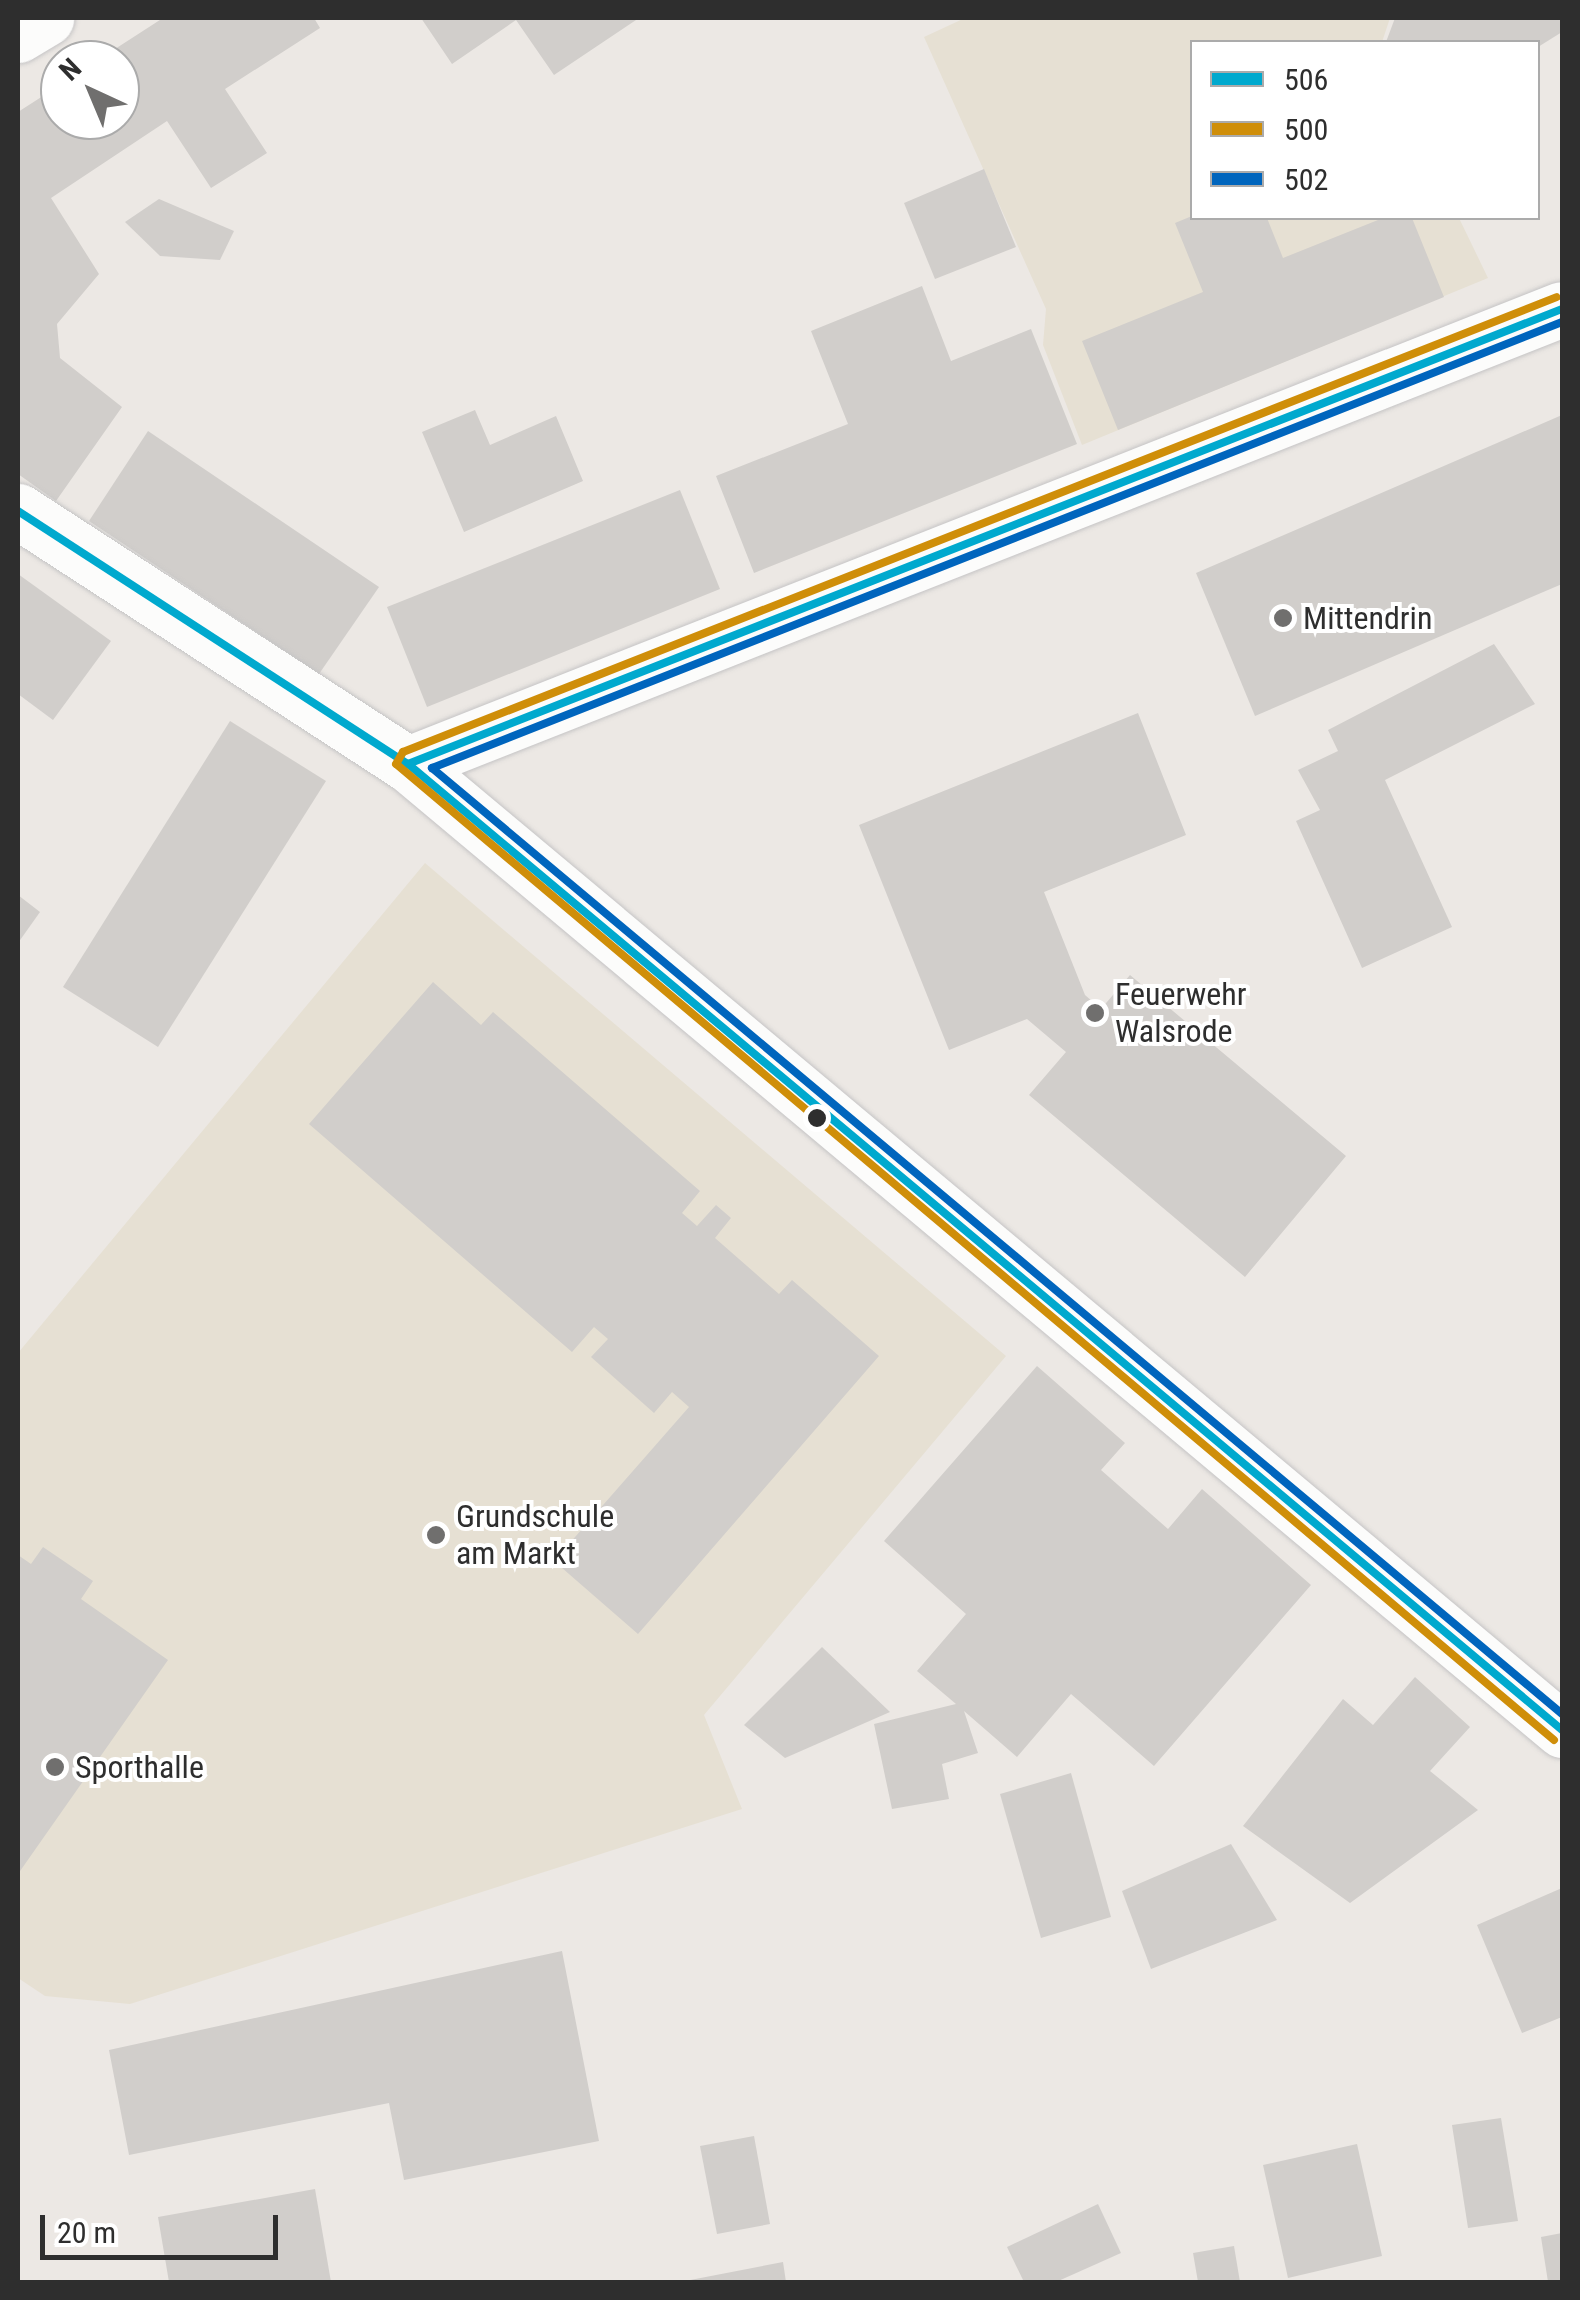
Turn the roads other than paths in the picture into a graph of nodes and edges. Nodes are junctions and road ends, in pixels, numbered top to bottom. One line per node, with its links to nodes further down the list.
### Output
1 (46, 18): 2 (street)
2 (18, 35)
3 (1562, 309): 5 (street)
4 (18, 510): 5 (street)
5 (408, 764): 6 (street)
6 (1562, 1730)

